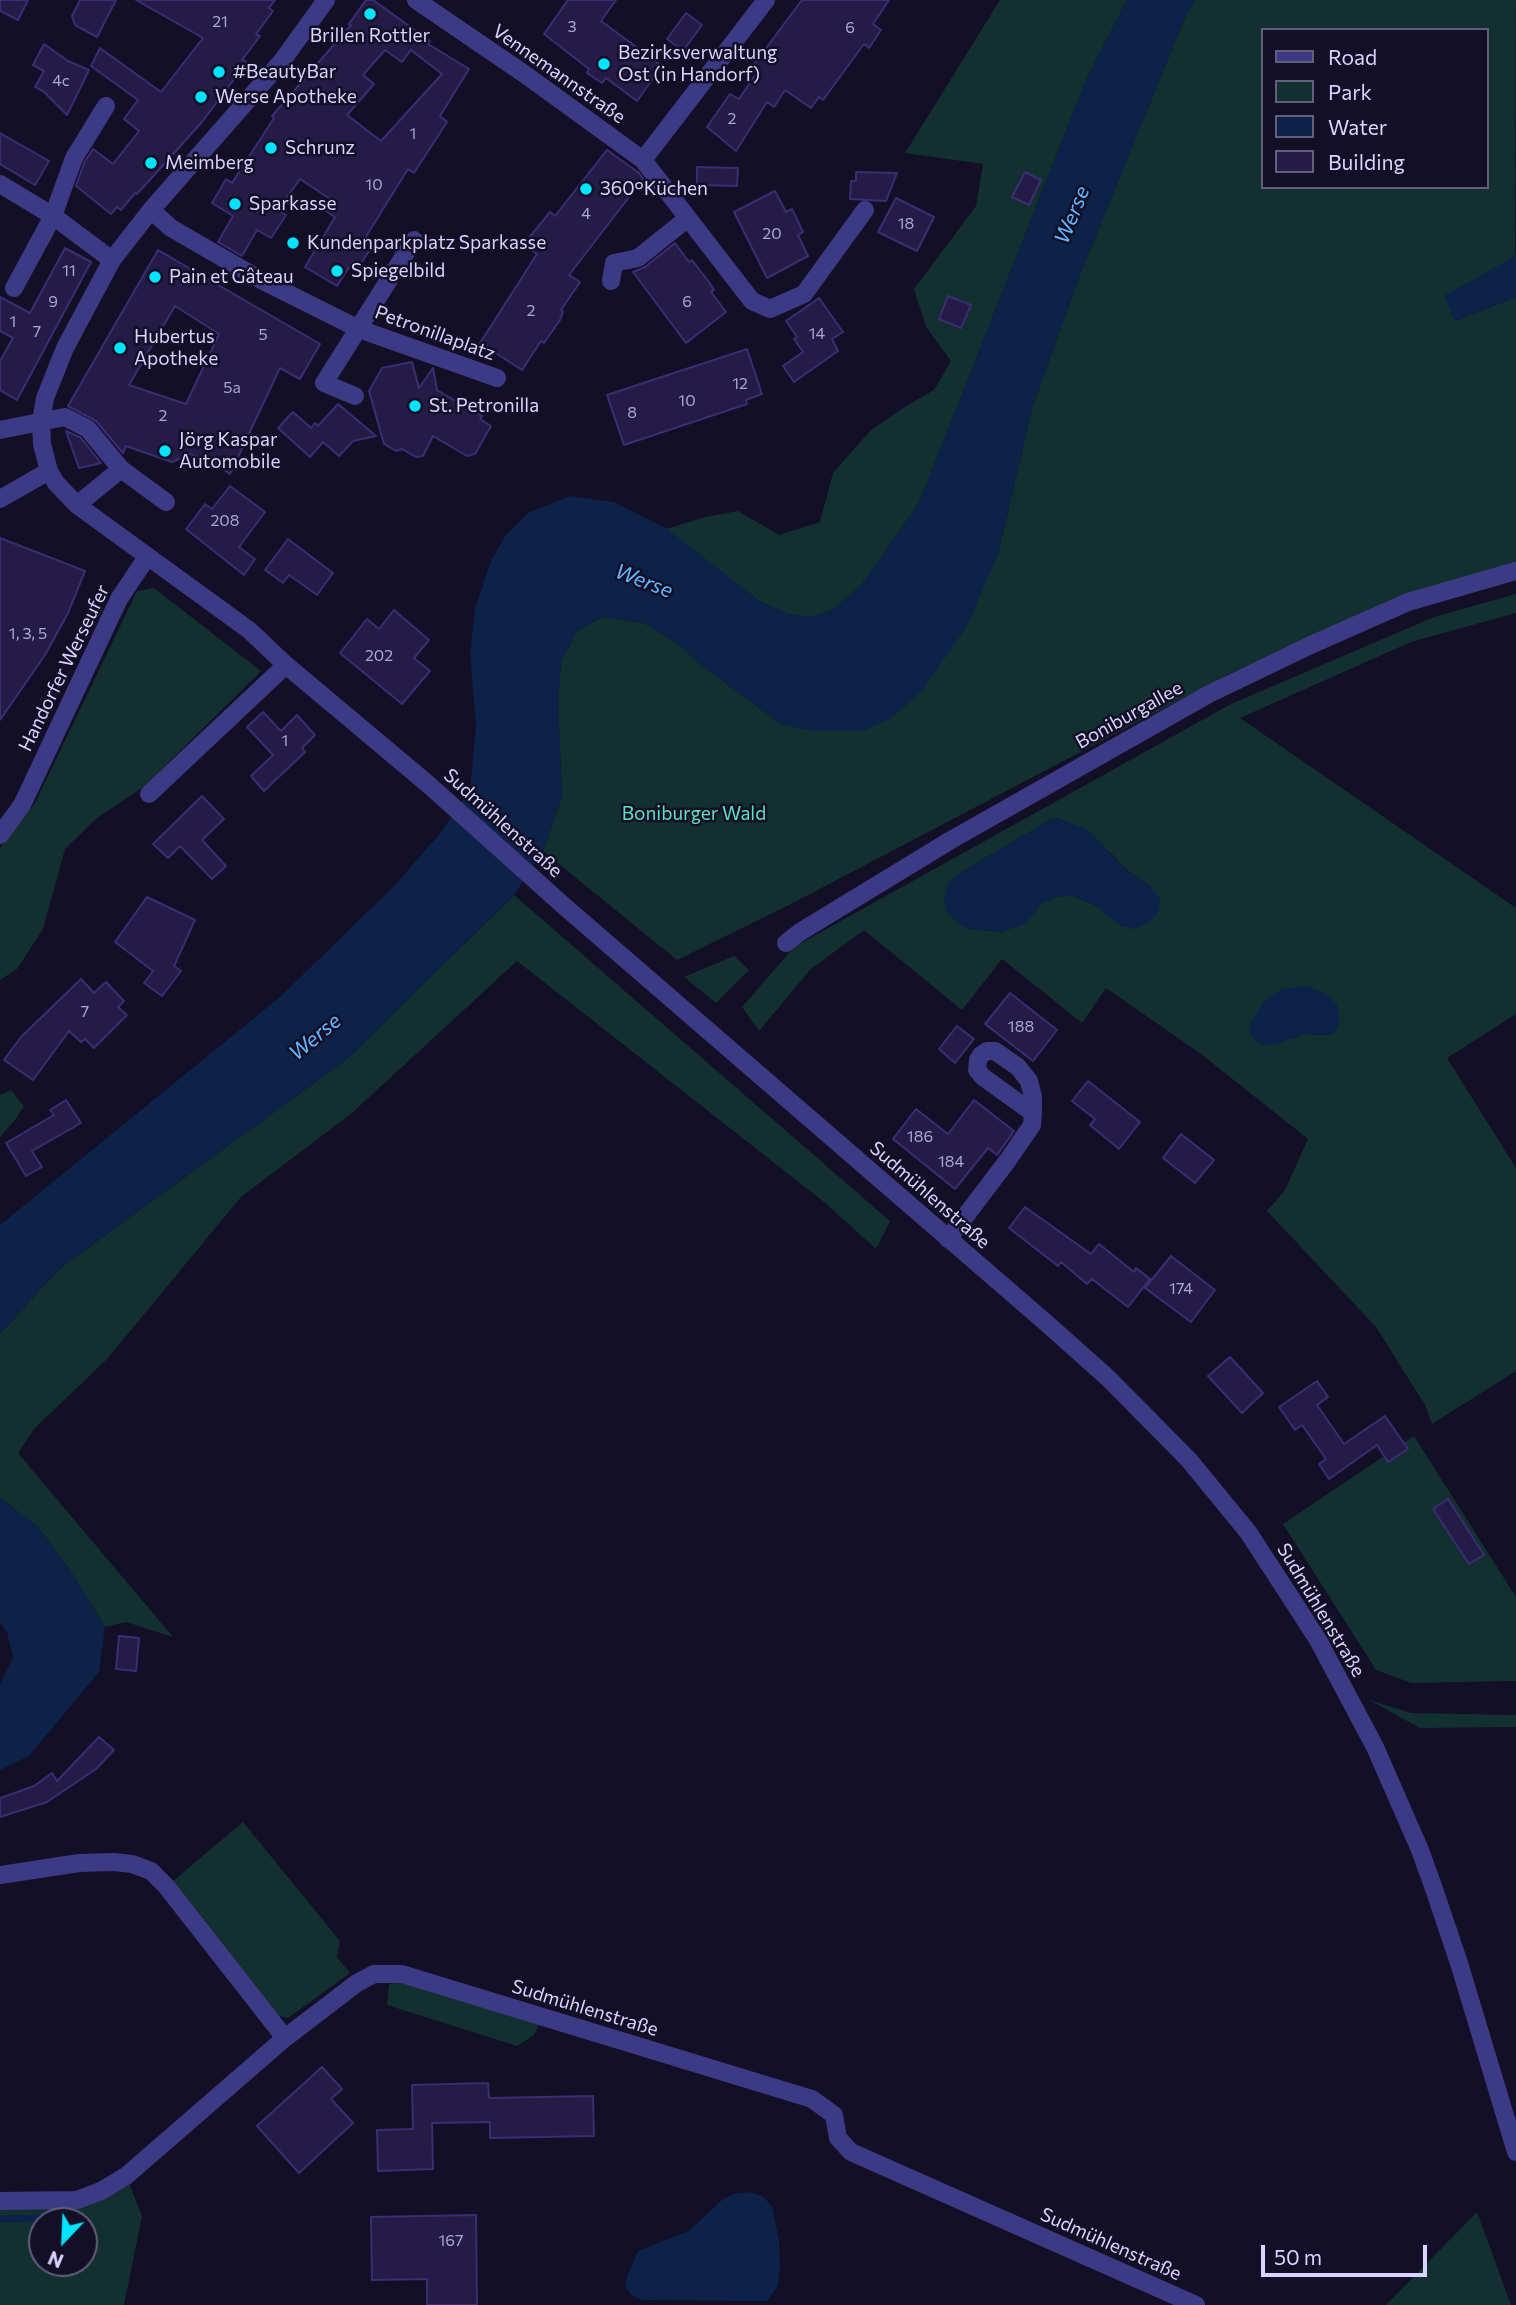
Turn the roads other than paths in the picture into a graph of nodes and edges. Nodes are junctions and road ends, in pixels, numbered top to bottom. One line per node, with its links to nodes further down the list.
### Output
1 (326, 0): 7 (street)
2 (416, 0): 5 (street, Vennemannstraße)
3 (766, 0): 5 (street)
4 (106, 106): 9 (street)
5 (643, 160): 10 (street, Vennemannstraße)
6 (0, 184): 9 (street)
7 (151, 210): 12 (street); 15 (street, Petronillaplatz)
8 (865, 210): 10 (street, Vennemannstraße)
9 (54, 216): 12 (street); 14 (street)
10 (688, 218): 13 (street)
11 (414, 240): 15 (street, Petronillaplatz)
12 (111, 260): 18 (street)
13 (611, 281)
14 (14, 288)
15 (359, 329): 16 (street, Petronillaplatz); 17 (street, Petronillaplatz)
16 (497, 378)
17 (355, 396)
18 (41, 422): 19 (street); 20 (street); 21 (street)
19 (0, 430)
20 (121, 470): 23 (street); 24 (street)
21 (49, 471): 22 (street); 24 (street, Sudmühlenstraße)
22 (0, 499)
23 (166, 502)
24 (77, 505): 25 (street, Sudmühlenstraße)
25 (147, 556): 27 (street, Sudmühlenstraße); 29 (street, Handorfer Werseufer)
26 (1516, 571): 30 (street, Boniburgallee)
27 (286, 665): 28 (street); 32 (street, Sudmühlenstraße)
28 (149, 794)
29 (0, 835)
30 (786, 943)
31 (1033, 1113): 32 (street)
32 (948, 1239): 35 (street, Sudmühlenstraße)
33 (0, 1875): 34 (street)
34 (285, 2038): 36 (street, Sudmühlenstraße); 37 (street, Sudmühlenstraße)
35 (1516, 2152)
36 (0, 2201)
37 (1196, 2305)

